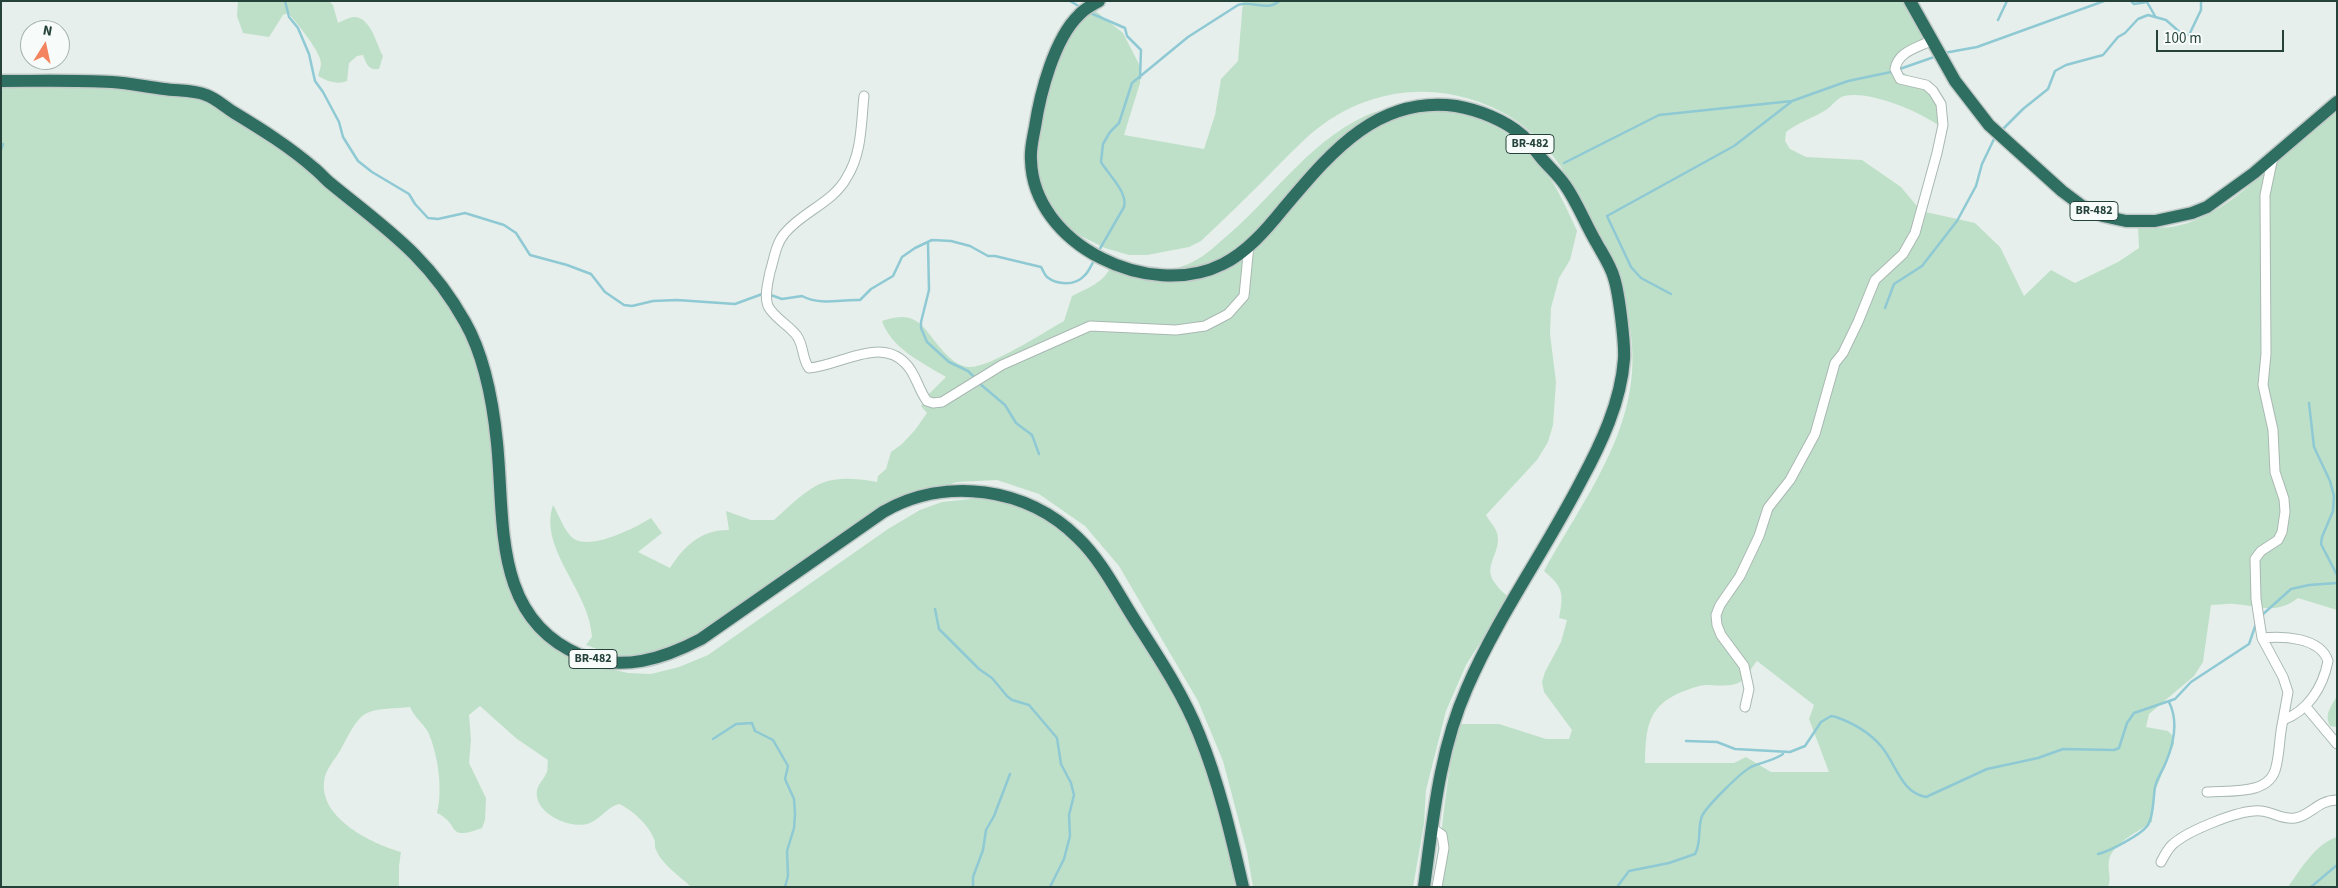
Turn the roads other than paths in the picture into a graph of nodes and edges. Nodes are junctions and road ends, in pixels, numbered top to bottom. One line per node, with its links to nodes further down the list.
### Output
1 (1099, 1): 8 (highway, BR-482)
2 (1910, 1): 3 (highway, BR-482)
3 (1932, 40): 7 (highway, BR-482); 10 (street)
4 (1, 80): 18 (highway, BR-482)
5 (864, 96): 8 (street)
6 (2337, 102): 7 (highway, BR-482)
7 (2273, 158): 9 (street)
8 (1249, 245): 16 (highway, BR-482)
9 (2262, 638): 11 (street); 12 (street)
10 (1745, 707)
11 (2306, 707): 12 (street); 13 (street)
12 (2283, 720): 14 (street)
13 (2337, 744)
14 (2207, 792)
15 (2337, 800): 17 (street)
16 (1432, 828): 19 (highway, BR-482); 20 (street)
17 (2161, 862)
18 (1243, 887)
19 (1424, 887)
20 (1437, 887)

